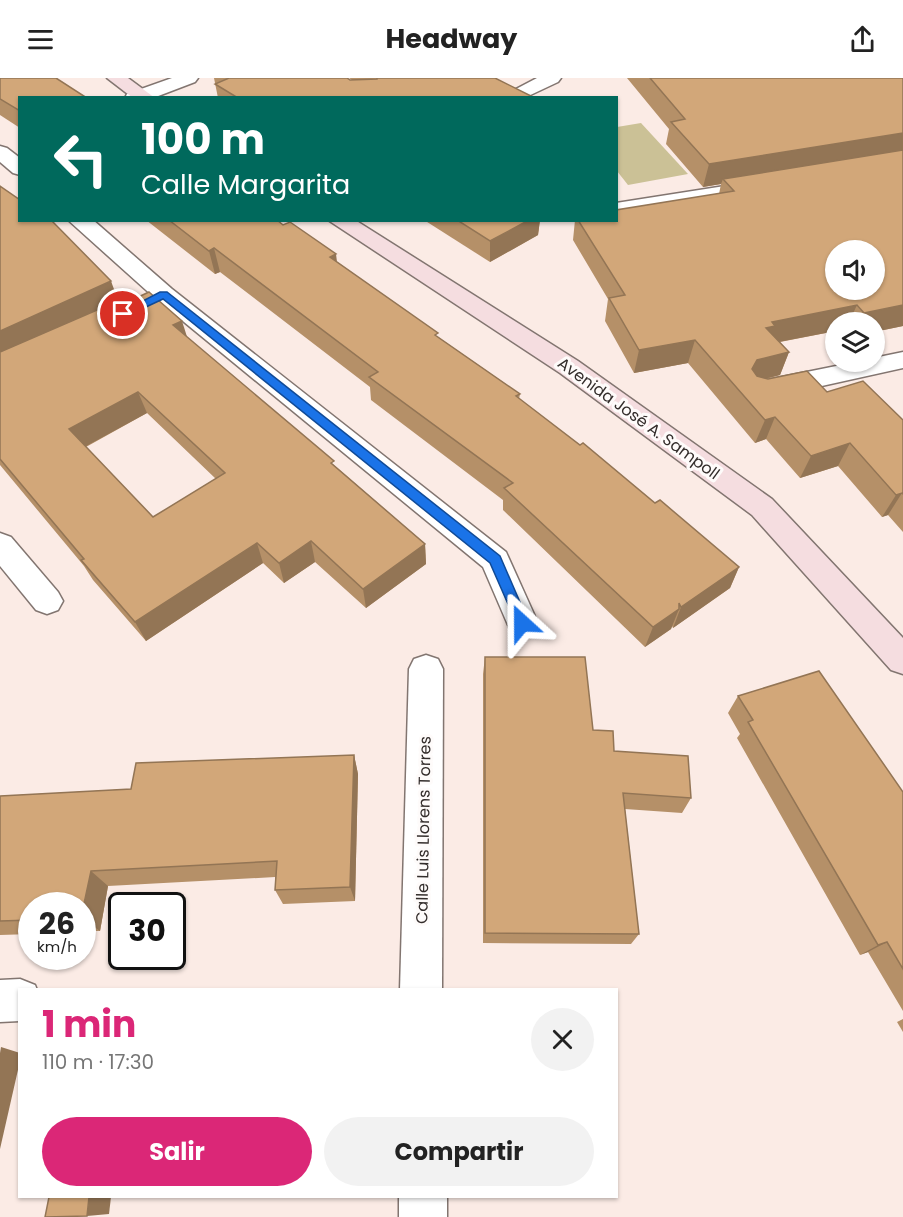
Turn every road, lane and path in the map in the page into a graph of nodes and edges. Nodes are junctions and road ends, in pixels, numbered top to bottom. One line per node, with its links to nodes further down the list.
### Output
1 (116, 78): 4 (street)
2 (189, 78): 5 (street)
3 (552, 78): 6 (street)
4 (139, 96)
5 (143, 96)
6 (512, 96)
7 (18, 138): 8 (street)
8 (0, 144)
9 (0, 152): 10 (street)
10 (18, 167)
11 (779, 183): 12 (street)
12 (618, 210)
13 (81, 222): 20 (street)
14 (342, 222): 21 (street, Avenida José A. Sampoll)
15 (891, 362): 16 (street); 17 (street)
16 (903, 387)
17 (758, 391)
18 (0, 545): 19 (street)
19 (47, 601)
20 (522, 623)
21 (903, 660)
22 (426, 669): 23 (street, Calle Luis Llorens Torres)
23 (421, 988)
24 (18, 1000): 25 (street)
25 (0, 1001)
26 (423, 1198): 27 (street)
27 (423, 1217)

